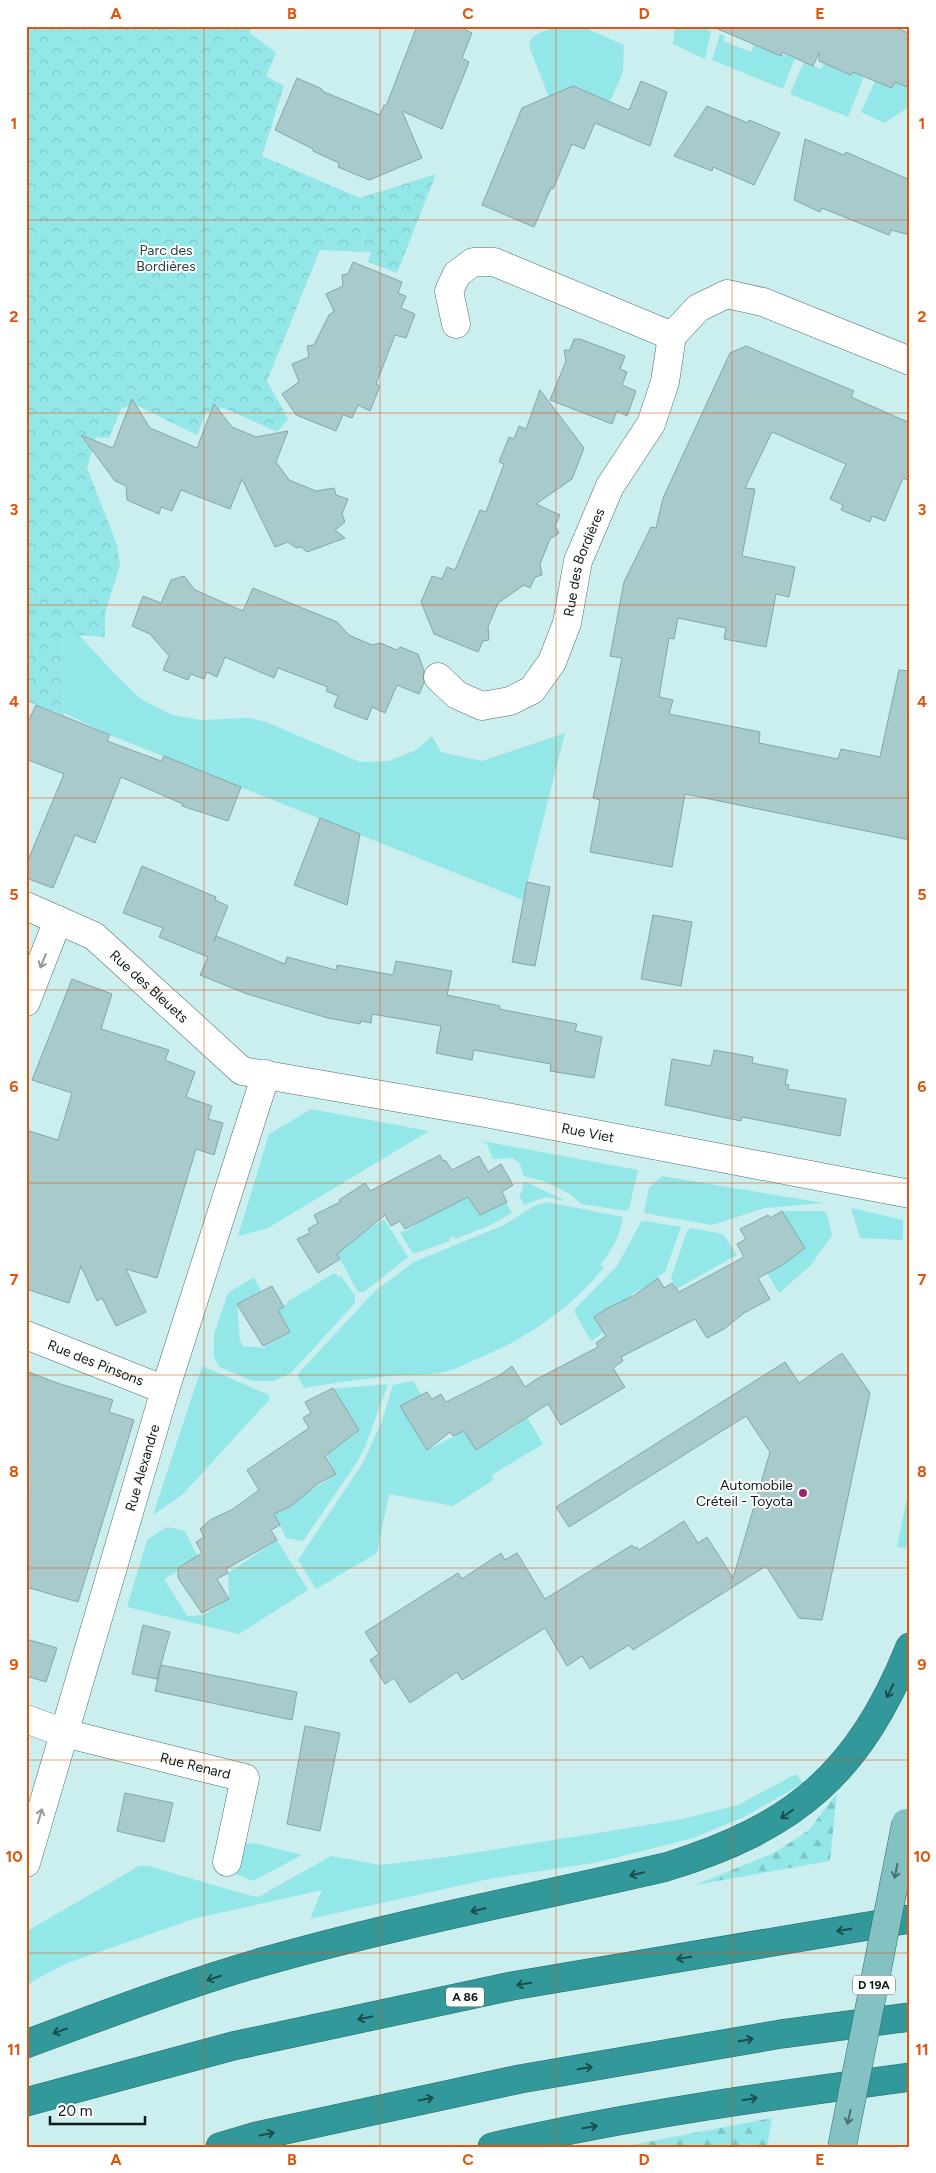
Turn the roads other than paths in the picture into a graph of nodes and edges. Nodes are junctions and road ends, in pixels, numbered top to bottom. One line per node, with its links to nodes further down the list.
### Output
1 (456, 324): 2 (street)
2 (672, 336): 3 (street); 4 (street, Rue des Bordières)
3 (910, 361)
4 (438, 677)
5 (26, 906): 6 (street, Rue des Bleuets)
6 (58, 920): 7 (street, one-way to 7); 8 (street, Rue des Bleuets)
7 (26, 1002)
8 (266, 1074): 9 (street, Rue Viet); 11 (street, Rue Alexandre)
9 (910, 1194)
10 (26, 1335): 11 (street, Rue des Pinsons)
11 (165, 1390): 14 (street, Rue Alexandre)
12 (910, 1647): 20 (highway, one-way to 20)
13 (26, 1718): 14 (street)
14 (64, 1733): 16 (street, Rue Renard); 17 (street, Rue Alexandre, one-way to 14)
15 (906, 1823): 25 (main road, D 19A, one-way to 25, bridge)
16 (227, 1862)
17 (26, 1863)
18 (910, 1919): 22 (highway, A 86, one-way to 22)
19 (910, 2017): 23 (highway, one-way to 19)
20 (26, 2044)
21 (910, 2077): 24 (highway, one-way to 21)
22 (26, 2102)
23 (220, 2147)
24 (492, 2147)
25 (842, 2147)

